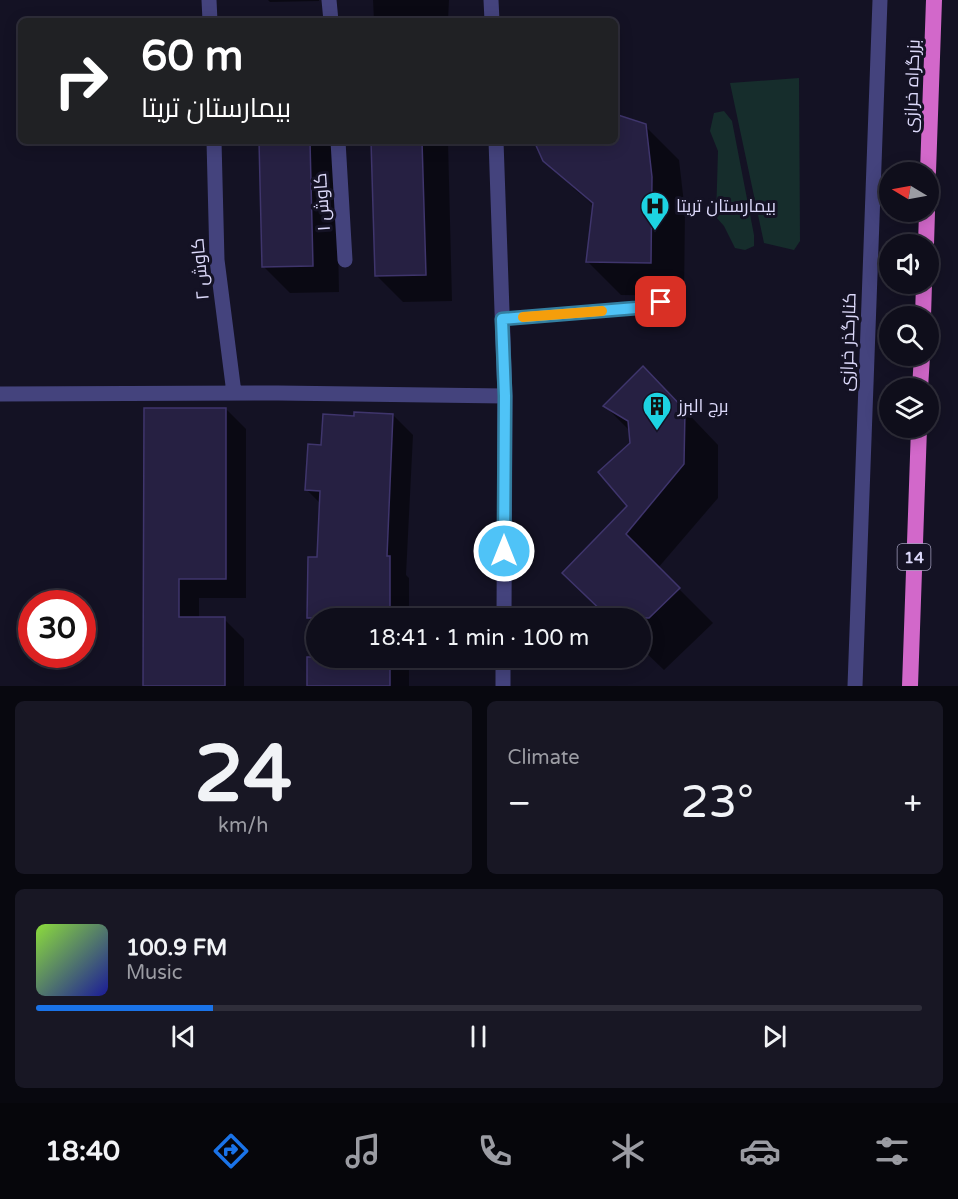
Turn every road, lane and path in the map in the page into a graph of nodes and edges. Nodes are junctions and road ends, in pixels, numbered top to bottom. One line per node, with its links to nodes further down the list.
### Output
1 (209, 0): 7 (street)
2 (329, 0): 8 (street)
3 (491, 0): 9 (street)
4 (869, 0): 10 (street)
5 (880, 0): 10 (street, کنارگذر خرازی)
6 (934, 0): 14 (highway, بزرگراه خرازی)
7 (210, 18)
8 (331, 18)
9 (492, 18)
10 (878, 65): 25 (street, کنارگذر خرازی)
11 (213, 144): 18 (street, کاوش ۲)
12 (338, 144): 15 (street, کاوش ۱)
13 (496, 144): 17 (street)
14 (928, 162)
15 (345, 260)
16 (661, 302): 17 (lane)
17 (502, 319): 20 (street)
18 (234, 393): 19 (street); 20 (street)
19 (0, 394)
20 (505, 396): 22 (street)
21 (919, 438): 26 (highway, 14)
22 (504, 608)
23 (503, 668): 24 (street)
24 (503, 686)
25 (855, 686)
26 (910, 686)

